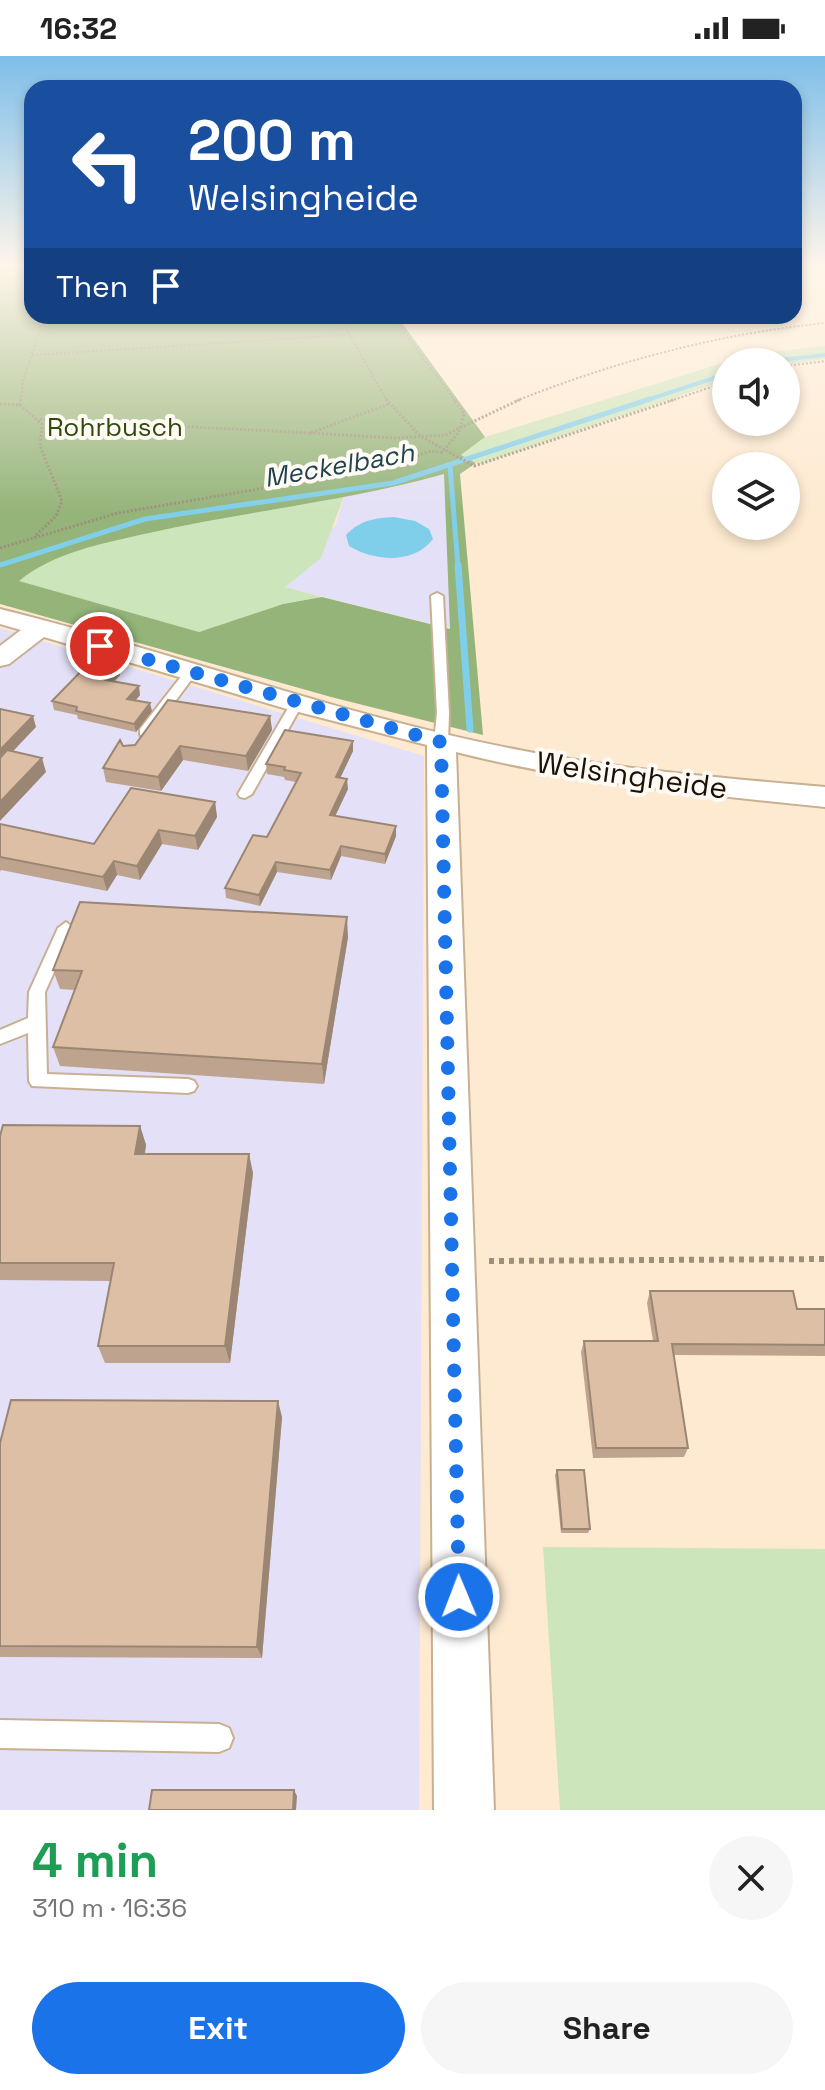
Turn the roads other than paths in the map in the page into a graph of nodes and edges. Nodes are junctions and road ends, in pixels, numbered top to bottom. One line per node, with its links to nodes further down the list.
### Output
1 (437, 596): 7 (lane)
2 (0, 616): 3 (street, Welsingheide)
3 (38, 629): 4 (street); 5 (street, Welsingheide)
4 (0, 658)
5 (191, 672): 6 (street, Welsingheide); 8 (lane)
6 (297, 703): 7 (street, Welsingheide); 9 (lane)
7 (441, 742): 10 (street, Welsingheide); 17 (street)
8 (138, 743)
9 (245, 794)
10 (825, 797)
11 (66, 928): 12 (lane)
12 (37, 1022): 13 (lane); 14 (lane)
13 (0, 1037)
14 (188, 1086)
15 (0, 1734): 16 (lane)
16 (219, 1738)
17 (464, 1810)

